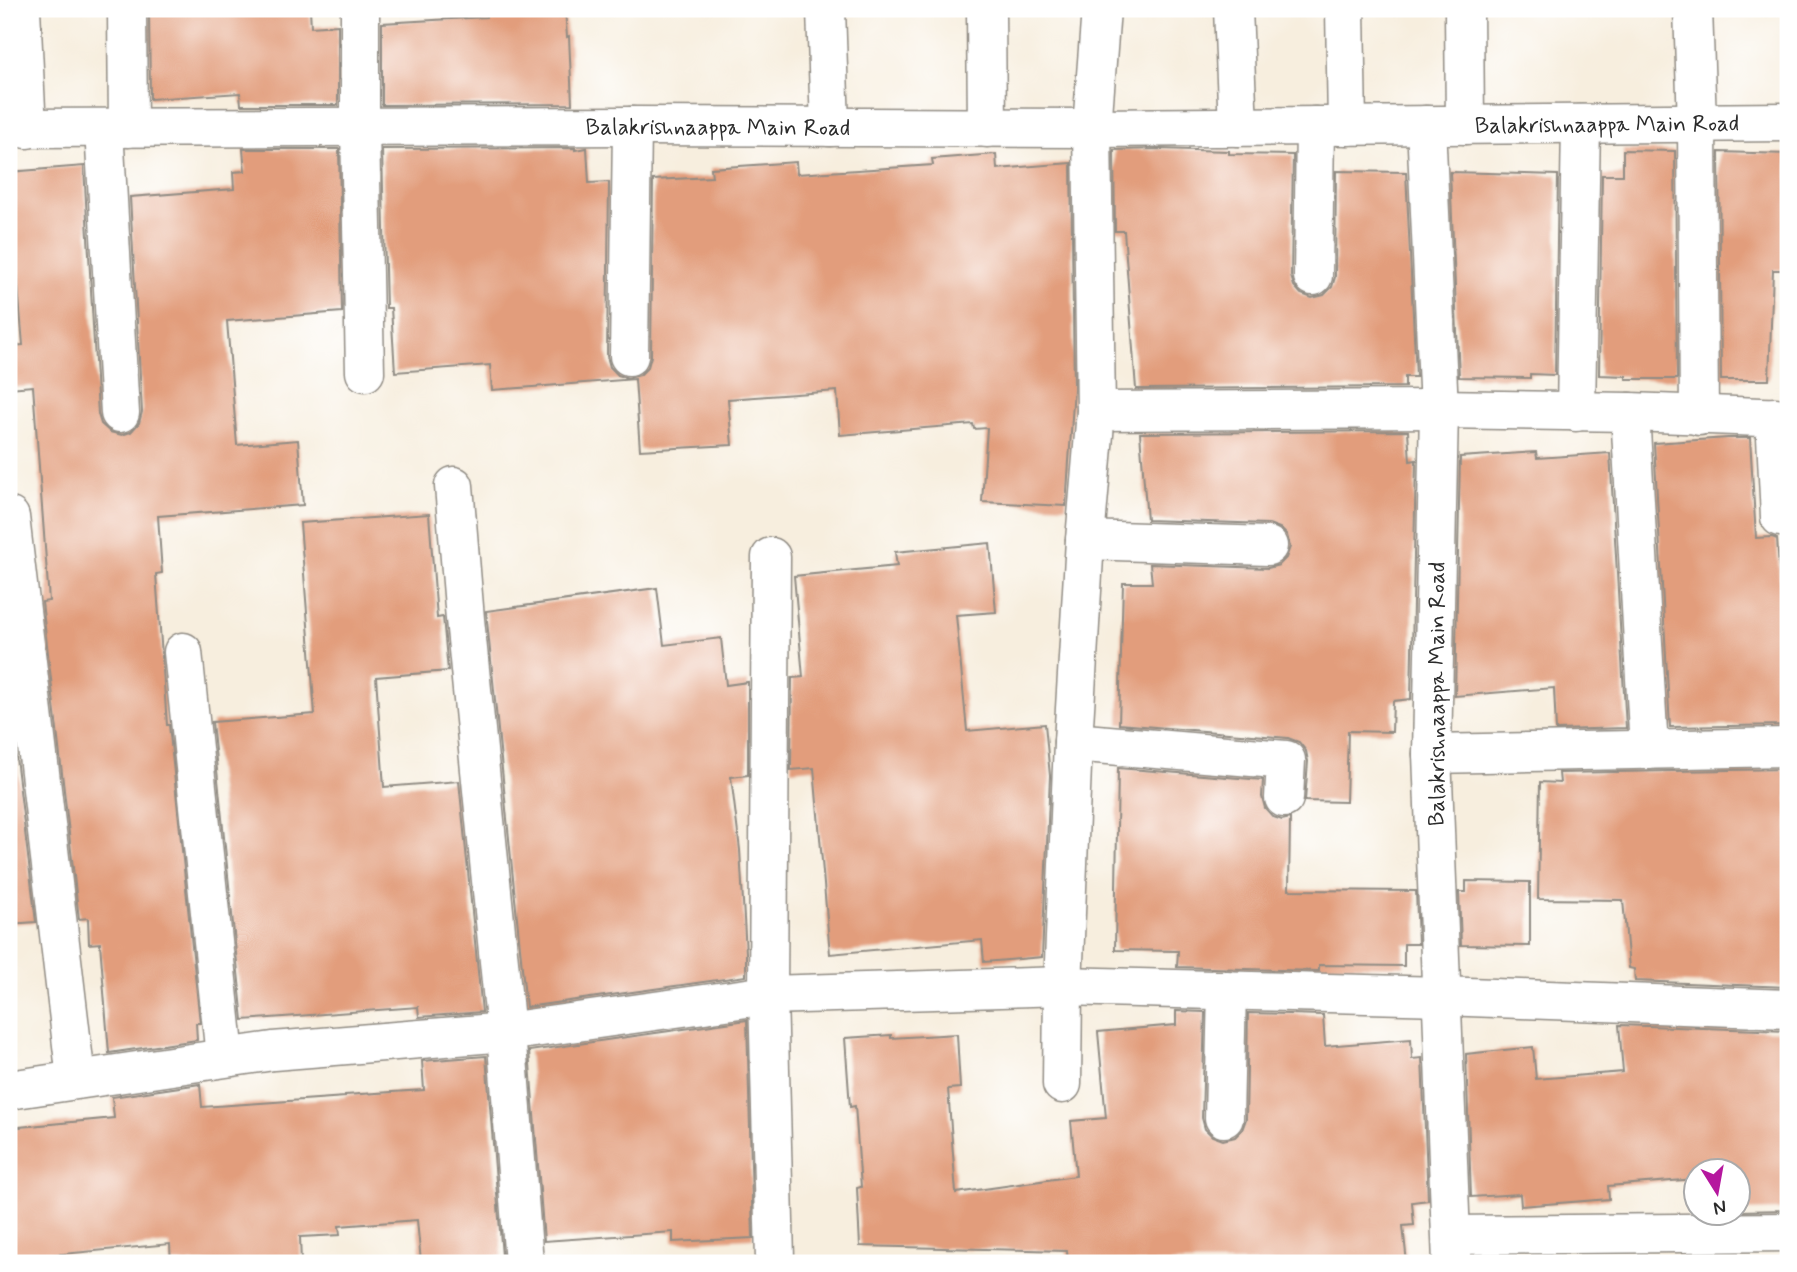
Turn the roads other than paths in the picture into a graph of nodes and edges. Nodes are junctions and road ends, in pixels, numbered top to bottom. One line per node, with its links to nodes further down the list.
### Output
1 (21, 9): 20 (street)
2 (127, 9): 21 (street)
3 (360, 9): 22 (street)
4 (826, 9): 18 (street)
5 (986, 9): 23 (street)
6 (1101, 9): 24 (street)
7 (1233, 9): 19 (street)
8 (1345, 9): 16 (street)
9 (1464, 9): 15 (street)
10 (1693, 9): 12 (street)
11 (1788, 122): 12 (street, Balakrishnaappa Main Road)
12 (1697, 123): 13 (street, Balakrishnaappa Main Road); 33 (street)
13 (1581, 124): 15 (street, Balakrishnaappa Main Road); 30 (street)
14 (1426, 125): 15 (street, Balakrishnaappa Main Road); 16 (street, Balakrishnaappa Main Road); 28 (street, Balakrishnaappa Main Road)
15 (1465, 125)
16 (1331, 126): 19 (street, Balakrishnaappa Main Road); 25 (street)
17 (632, 127): 18 (street, Balakrishnaappa Main Road); 22 (street, Balakrishnaappa Main Road); 26 (street)
18 (830, 127): 23 (street, Balakrishnaappa Main Road)
19 (1238, 127): 24 (street, Balakrishnaappa Main Road)
20 (18, 128): 21 (street, Balakrishnaappa Main Road)
21 (116, 128): 22 (street, Balakrishnaappa Main Road); 32 (street)
22 (360, 128): 27 (street)
23 (987, 128): 24 (street, Balakrishnaappa Main Road)
24 (1092, 128): 29 (street)
25 (1313, 276)
26 (629, 356)
27 (365, 372)
28 (1439, 409): 29 (street); 30 (street); 45 (street, Balakrishnaappa Main Road)
29 (1096, 411): 38 (street)
30 (1576, 412): 31 (street)
31 (1630, 412): 33 (street); 44 (street)
32 (120, 413)
33 (1699, 415): 34 (street)
34 (1782, 418): 37 (street)
35 (454, 486): 52 (street)
36 (10, 517): 54 (street)
37 (1788, 518)
38 (1085, 540): 39 (street); 42 (street)
39 (1268, 546)
40 (771, 557): 49 (street)
41 (183, 652): 53 (street)
42 (1073, 742): 46 (street); 47 (street)
43 (1788, 747): 44 (street)
44 (1649, 750): 45 (street)
45 (1433, 754): 50 (street, Balakrishnaappa Main Road)
46 (1284, 798)
47 (1063, 986): 48 (street); 49 (street); 55 (street)
48 (1227, 990): 50 (street); 57 (street)
49 (768, 995): 52 (street); 60 (street)
50 (1442, 996): 51 (street); 59 (street, Balakrishnaappa Main Road)
51 (1788, 1009)
52 (506, 1032): 53 (street); 61 (street)
53 (225, 1057): 54 (street)
54 (76, 1079): 56 (street)
55 (1062, 1084)
56 (9, 1090)
57 (1223, 1118)
58 (1788, 1232): 59 (street)
59 (1452, 1249)
60 (775, 1259)
61 (524, 1263)

